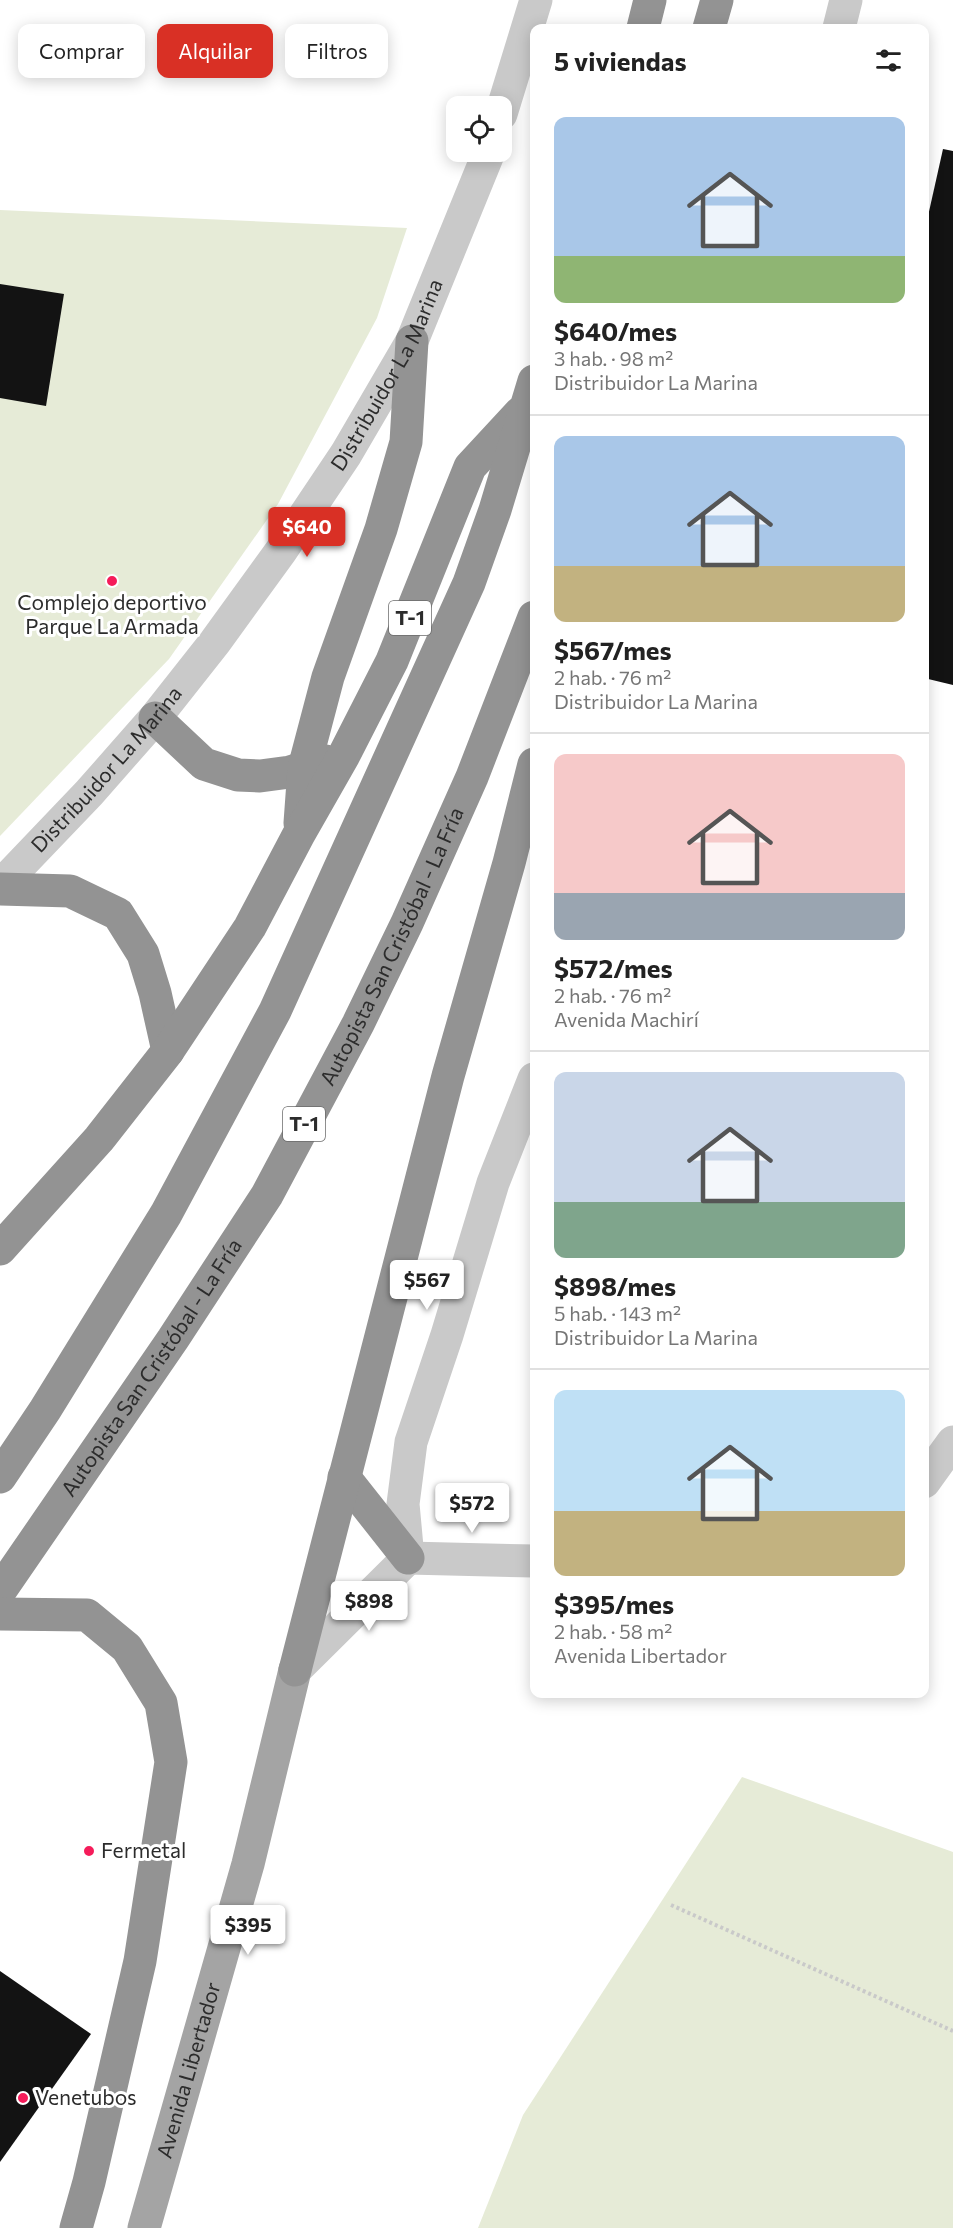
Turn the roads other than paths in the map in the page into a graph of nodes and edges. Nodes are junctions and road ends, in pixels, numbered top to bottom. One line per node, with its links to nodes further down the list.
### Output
1 (536, 0): 8 (street)
2 (650, 0): 5 (highway)
3 (717, 0): 6 (highway)
4 (846, 0): 7 (street)
5 (644, 24)
6 (710, 24)
7 (840, 24)
8 (507, 96)
9 (485, 162): 10 (street, Distribuidor La Marina)
10 (412, 341): 13 (street, Distribuidor La Marina); 15 (highway)
11 (530, 394): 14 (highway, T-1); 24 (highway)
12 (530, 627): 28 (highway, Autopista San Cristóbal - La Fría / T-1)
13 (155, 718): 15 (highway); 18 (street, Distribuidor La Marina)
14 (344, 755): 15 (highway); 17 (highway, T-1)
15 (304, 768): 17 (highway)
16 (530, 780): 25 (highway)
17 (299, 834): 19 (highway, T-1)
18 (0, 887): 19 (highway)
19 (168, 1051): 21 (highway, T-1)
20 (530, 1089): 26 (street)
21 (0, 1248)
22 (953, 1442): 23 (street)
23 (929, 1475)
24 (0, 1477)
25 (344, 1477): 26 (highway); 30 (highway)
26 (408, 1557): 27 (street); 30 (street)
27 (530, 1561)
28 (0, 1591)
29 (0, 1614): 31 (highway)
30 (295, 1670): 32 (main road, Avenida Libertador)
31 (76, 2228)
32 (144, 2228)

